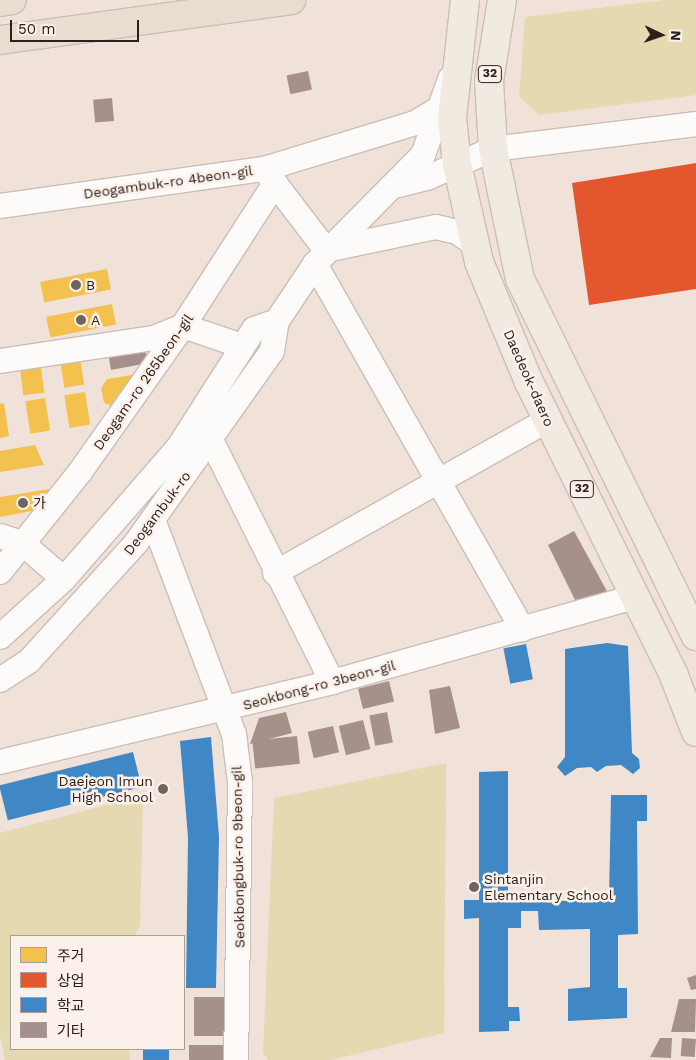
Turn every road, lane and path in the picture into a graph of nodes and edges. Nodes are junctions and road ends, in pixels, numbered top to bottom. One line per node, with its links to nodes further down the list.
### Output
1 (12, 0): 5 (highway)
2 (291, 0): 6 (highway)
3 (464, 0): 7 (main road, Daedeok-daero / 32)
4 (502, 0): 10 (main road, 32)
5 (0, 2)
6 (0, 40)
7 (456, 64): 8 (street); 11 (main road, Daedeok-daero / 32)
8 (440, 108): 12 (street); 13 (street)
9 (696, 124): 10 (street, Deogambuk-ro)
10 (493, 149): 11 (street, Deogambuk-ro); 31 (main road, 32)
11 (457, 164): 13 (street, Deogambuk-ro); 15 (main road, Daedeok-daero / 32)
12 (269, 176): 14 (street, Deogambuk-ro 4beon-gil); 16 (street); 18 (street, Deogam-ro 265beon-gil)
13 (394, 186): 16 (street, Deogambuk-ro)
14 (0, 206)
15 (475, 244): 16 (street); 21 (main road, Daedeok-daero / 32)
16 (320, 257): 17 (street, Deogambuk-ro); 23 (street)
17 (278, 321): 19 (street, Deogambuk-ro); 22 (street, Deogambuk-ro)
18 (183, 326): 19 (street); 20 (street); 25 (street, Deogam-ro 265beon-gil)
19 (242, 346): 28 (street, Deogambuk-ro)
20 (0, 361)
21 (548, 420): 23 (street); 29 (main road, Daedeok-daero / 32)
22 (211, 440): 24 (street, Deogambuk-ro); 27 (street)
23 (440, 480): 27 (street); 30 (street)
24 (153, 520): 33 (street, Deogambuk-ro); 35 (street, Seokbongbuk-ro 9beon-gil)
25 (11, 539): 26 (street, Deogam-ro 265beon-gil); 28 (street)
26 (0, 572)
27 (275, 573): 34 (street)
28 (64, 579): 32 (street, Deogambuk-ro)
29 (635, 597): 30 (street, Seokbong-ro 3beon-gil); 36 (main road, Daedeok-daero / 32)
30 (522, 629): 34 (street, Seokbong-ro 3beon-gil)
31 (696, 636)
32 (0, 637)
33 (0, 680)
34 (332, 682): 35 (street, Seokbong-ro 3beon-gil)
35 (228, 708): 37 (street, Seokbong-ro 3beon-gil); 38 (street, Seokbongbuk-ro 9beon-gil)
36 (696, 732)
37 (0, 762)
38 (236, 1060)

